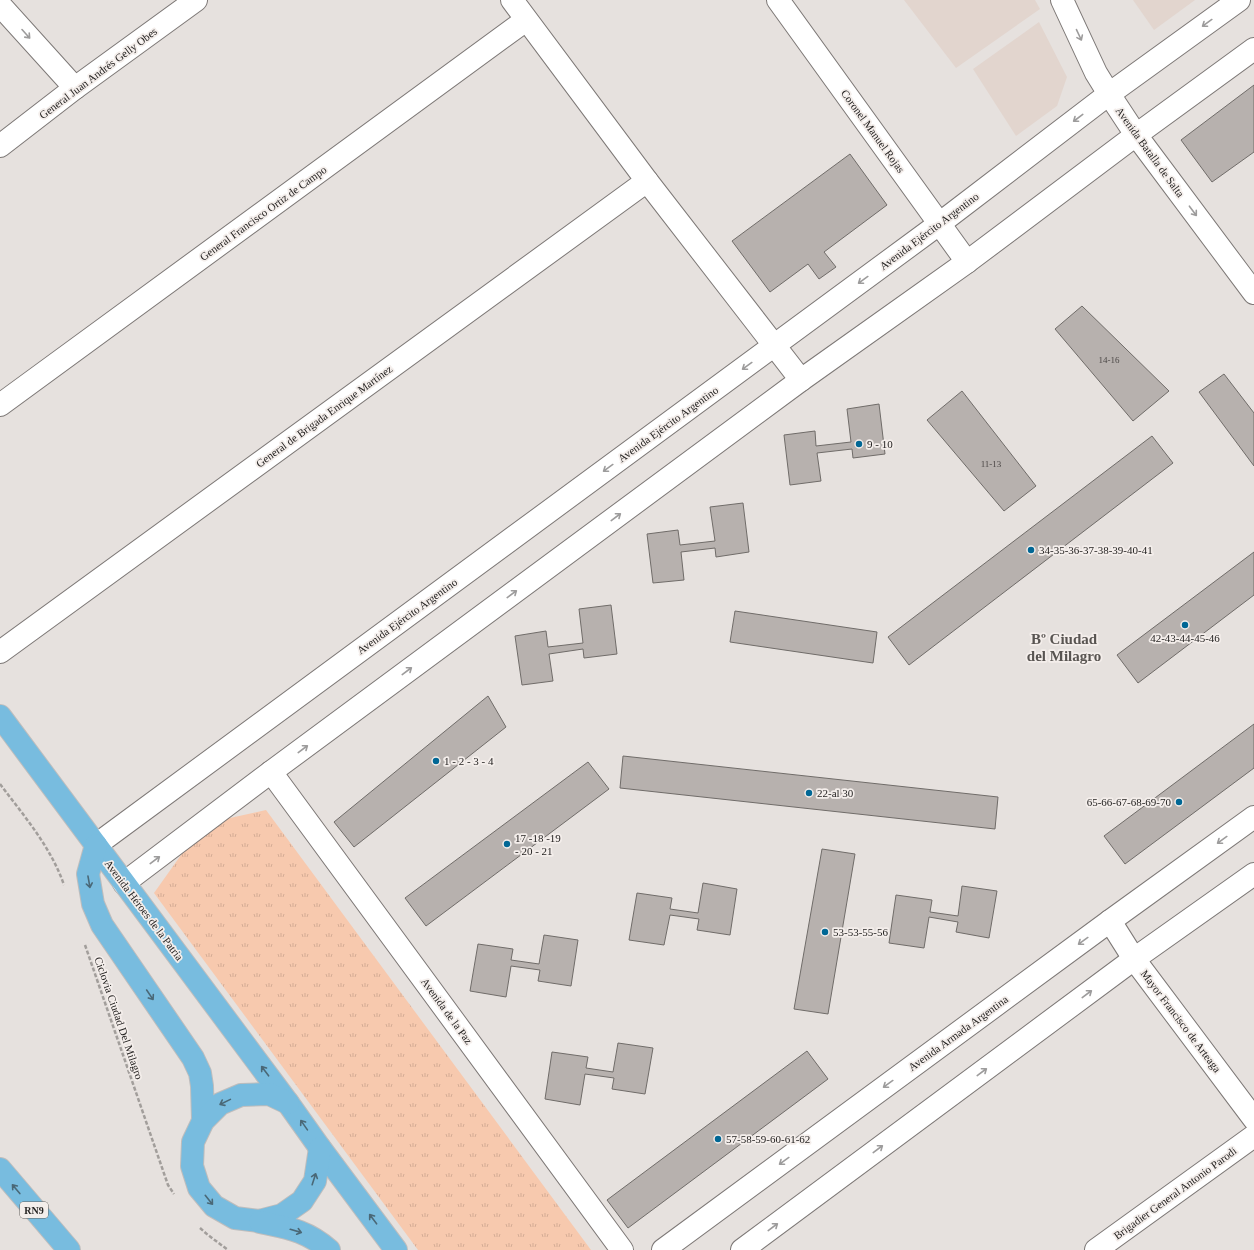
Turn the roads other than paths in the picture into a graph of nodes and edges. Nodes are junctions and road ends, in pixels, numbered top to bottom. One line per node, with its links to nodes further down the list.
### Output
1 (196, 0): 9 (street, General Juan Andrés Gelly Obes)
2 (512, 0): 7 (street)
3 (778, 0): 14 (street, Coronel Manuel Rojas)
4 (1062, 0): 10 (street, Avenida Batalla de Salta, one-way to 10)
5 (1239, 0): 10 (street, Avenida Ejército Argentino, one-way to 10)
6 (0, 5): 9 (street, one-way to 9)
7 (526, 20): 13 (street); 19 (street, General Francisco Ortiz de Campo)
8 (1254, 49): 11 (street)
9 (75, 88): 12 (street, General Juan Andrés Gelly Obes)
10 (1109, 94): 11 (street, Avenida Batalla de Salta); 14 (street, Avenida Ejército Argentino, one-way to 14)
11 (1136, 134): 15 (street); 16 (street, Avenida Batalla de Salta, one-way to 16)
12 (0, 146)
13 (647, 181): 17 (street); 20 (street, General de Brigada Enrique Martínez)
14 (939, 224): 15 (street, Coronel Manuel Rojas); 17 (street, Avenida Ejército Argentino, one-way to 17)
15 (967, 262): 18 (street)
16 (1254, 293)
17 (774, 346): 18 (street); 24 (street, Avenida Ejército Argentino, one-way to 24)
18 (801, 380): 22 (street, one-way to 18)
19 (0, 405)
20 (0, 652)
21 (0, 716): 24 (main road, Avenida Héroes de la Patria)
22 (271, 772): 26 (street, one-way to 22); 39 (street, Avenida de la Paz)
23 (1254, 817): 27 (street, Avenida Armada Argentina, one-way to 27)
24 (96, 845): 26 (main road, Avenida Héroes de la Patria); 31 (main road, one-way to 31)
25 (1254, 874): 28 (street)
26 (124, 884): 29 (main road, Avenida Héroes de la Patria, one-way to 26)
27 (1110, 921): 28 (street, Mayor Francisco de Arteaga); 40 (street, Avenida Armada Argentina, one-way to 40)
28 (1134, 959): 30 (street, Mayor Francisco de Arteaga); 41 (street, one-way to 28)
29 (288, 1103): 31 (main road, Avenida Héroes de la Patria, one-way to 31); 33 (main road, Avenida Héroes de la Patria, one-way to 29)
30 (1254, 1118)
31 (203, 1121): 35 (main road, Avenida Héroes de la Patria, one-way to 35)
32 (1254, 1136): 42 (street, Brigadier General Antonio Parodi)
33 (320, 1148): 35 (main road, Avenida Héroes de la Patria, one-way to 33); 38 (main road, Avenida Héroes de la Patria, one-way to 33)
34 (0, 1169): 36 (main road, RN9, one-way to 34)
35 (259, 1221): 37 (main road, one-way to 37)
36 (69, 1250)
37 (329, 1250)
38 (396, 1250)
39 (622, 1250)
40 (663, 1250)
41 (742, 1250)
42 (1096, 1250)

